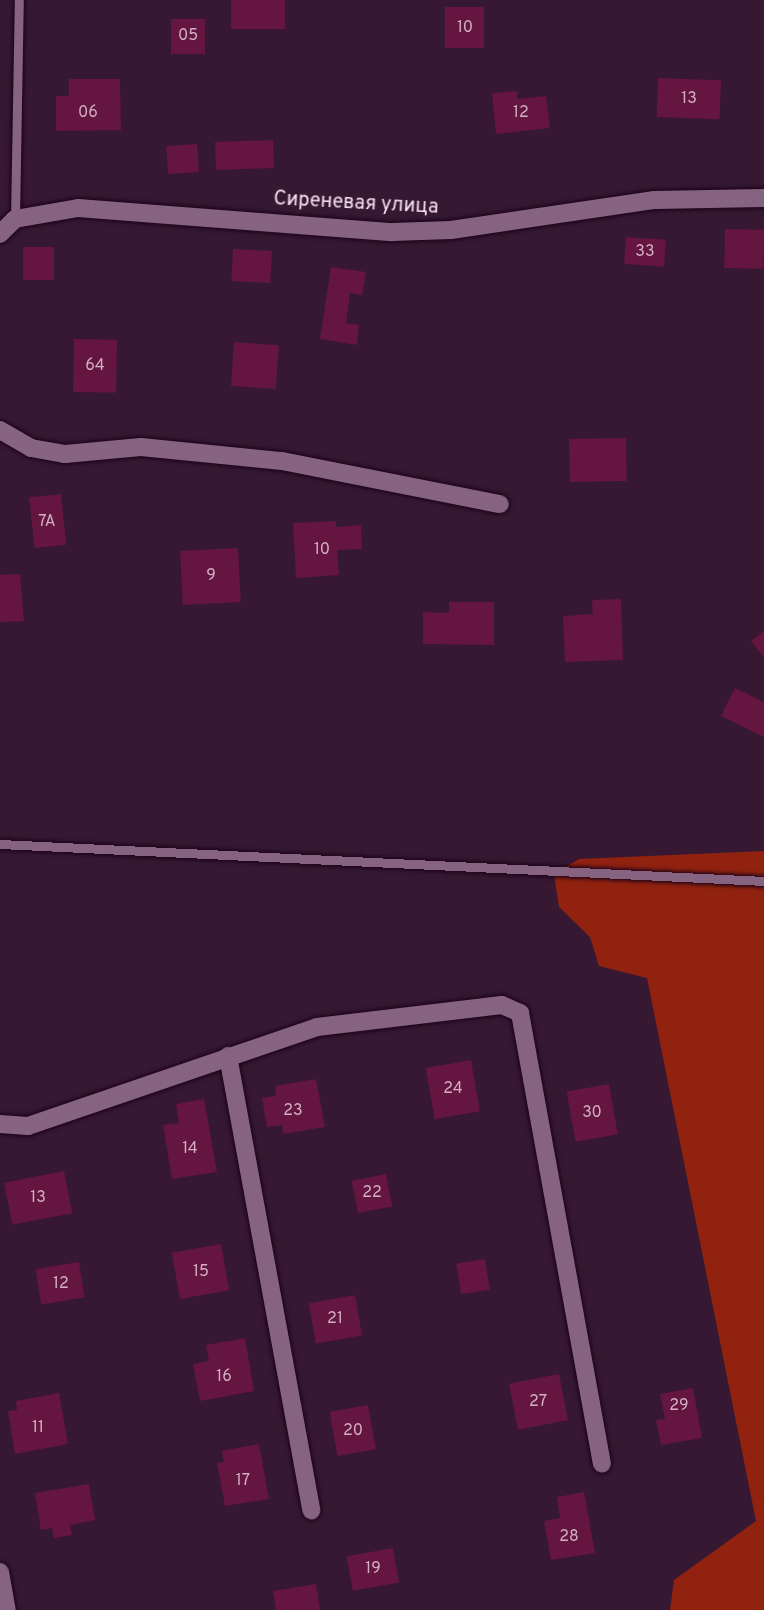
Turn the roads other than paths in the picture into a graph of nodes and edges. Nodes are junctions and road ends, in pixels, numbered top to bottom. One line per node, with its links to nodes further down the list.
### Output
1 (19, 0): 3 (lane)
2 (764, 198): 3 (street, Сиреневая улица)
3 (15, 219): 4 (street)
4 (0, 234)
5 (0, 430): 6 (street)
6 (500, 504)
7 (0, 844): 8 (lane)
8 (764, 881)
9 (228, 1056): 10 (street); 11 (street); 12 (street)
10 (0, 1124)
11 (602, 1464)
12 (311, 1510)
13 (0, 1572): 14 (street)
14 (7, 1610)

